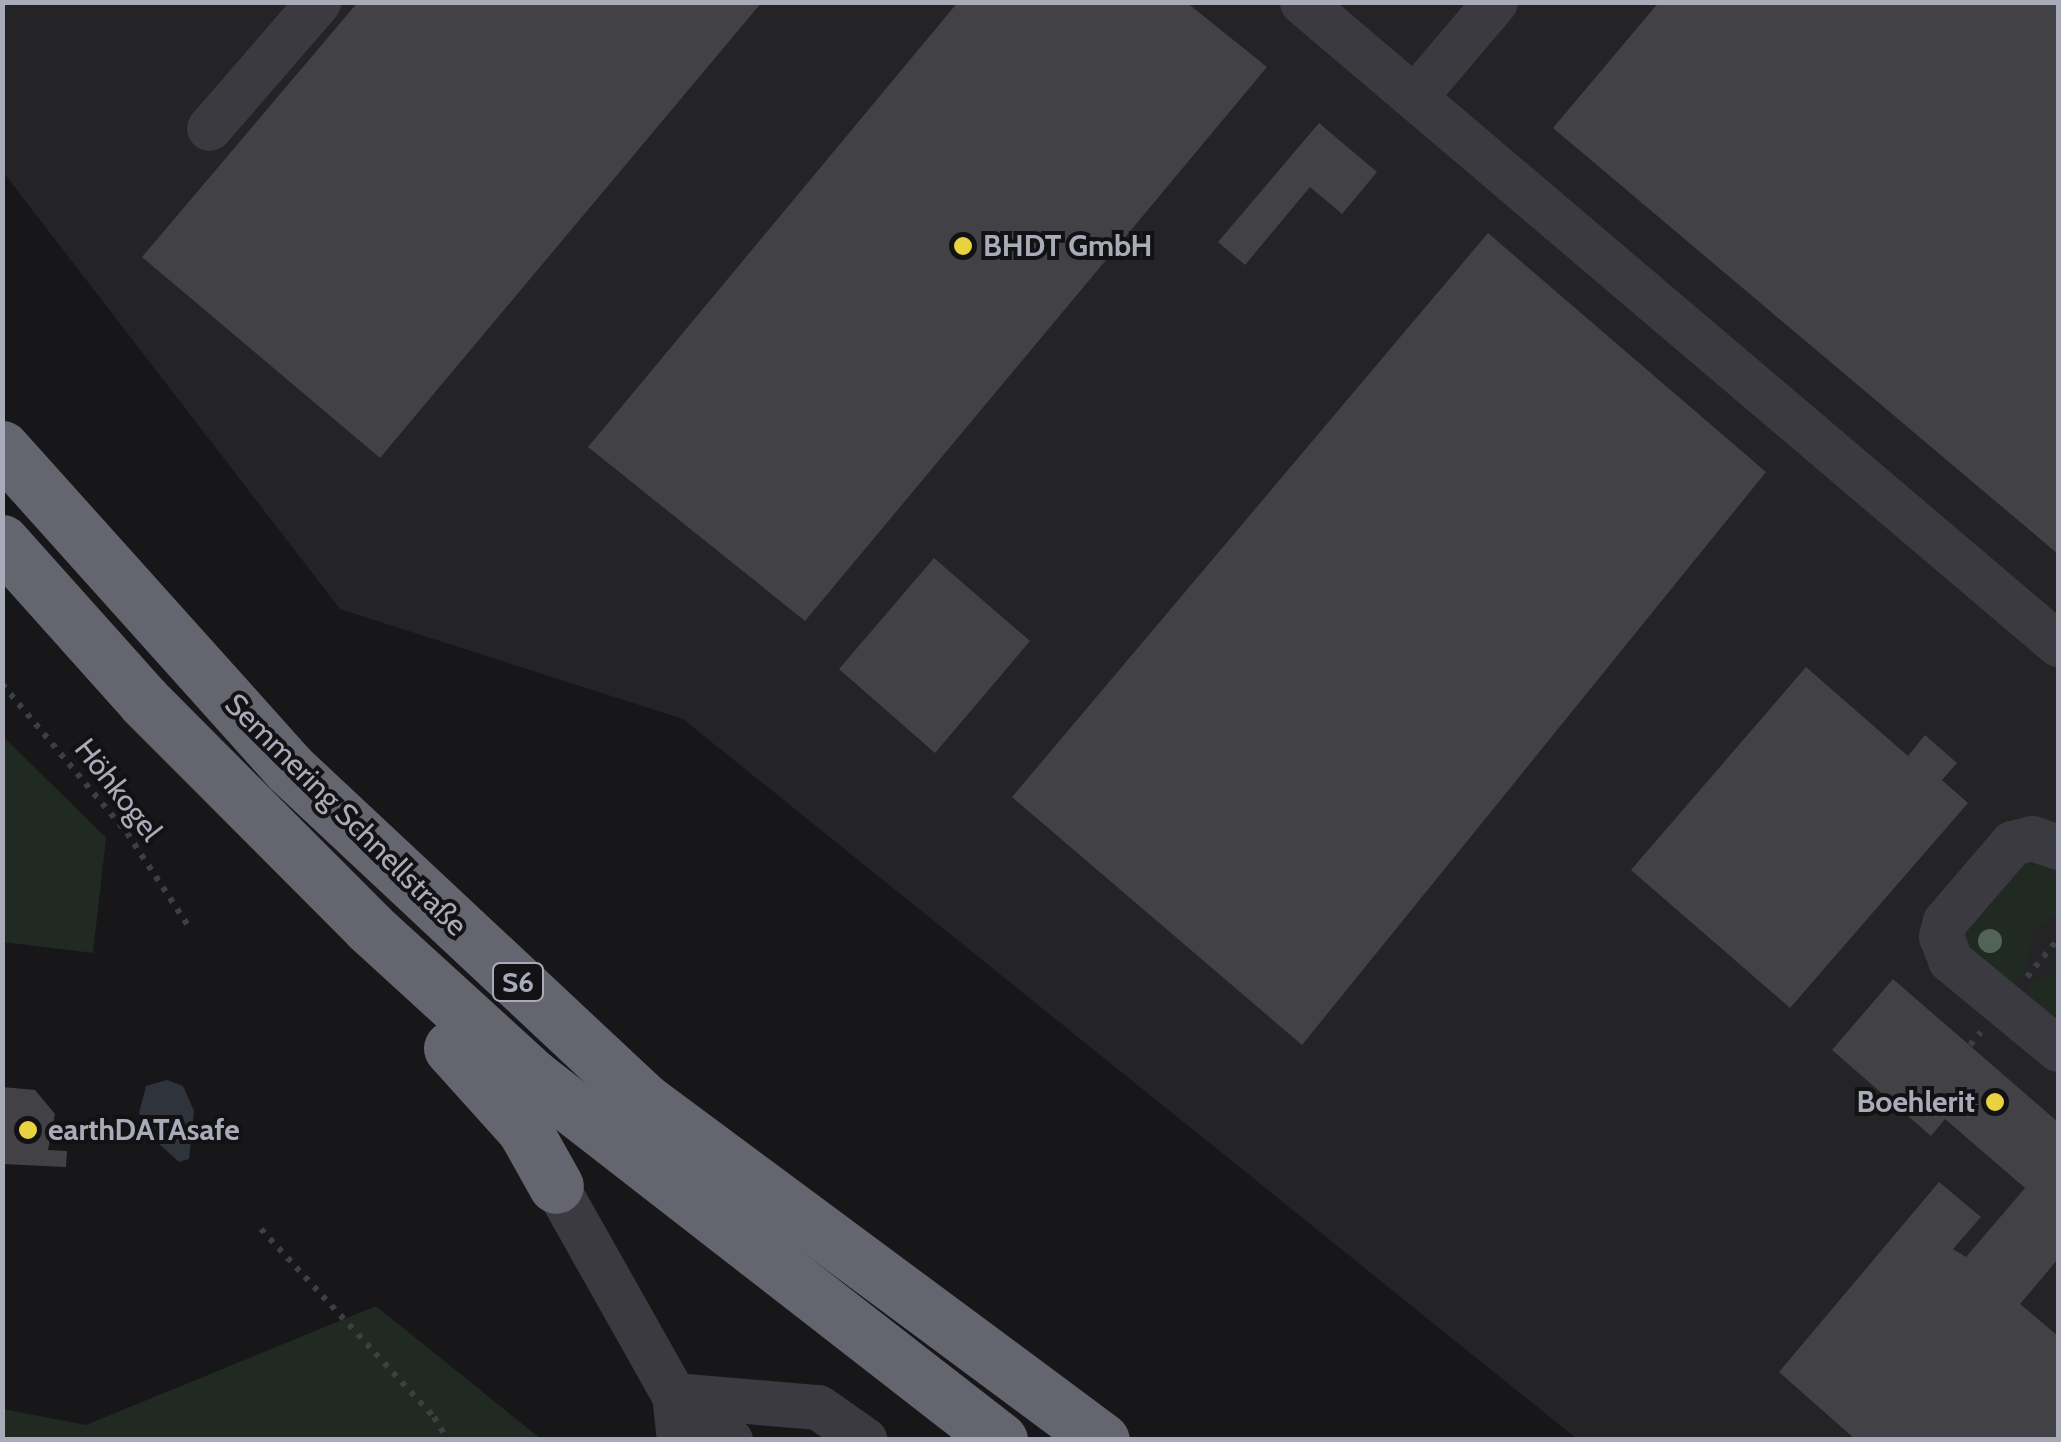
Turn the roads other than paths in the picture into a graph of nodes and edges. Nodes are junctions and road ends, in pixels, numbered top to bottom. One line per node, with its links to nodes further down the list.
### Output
1 (318, 2): 5 (lane)
2 (1302, 2): 4 (lane)
3 (1495, 2): 4 (lane)
4 (1416, 95): 8 (lane)
5 (209, 128)
6 (2, 448): 18 (highway, Semmering Schnellstraße / S6)
7 (2, 542): 10 (highway, Semmering Schnellstraße / S6)
8 (2058, 644)
9 (2058, 847): 11 (lane)
10 (369, 927): 12 (highway); 17 (highway, Semmering Schnellstraße / S6)
11 (2058, 1049)
12 (556, 1186): 13 (lane)
13 (674, 1394): 14 (lane); 15 (lane); 16 (lane)
14 (679, 1440)
15 (730, 1440)
16 (865, 1440)
17 (1000, 1440)
18 (1102, 1440)

